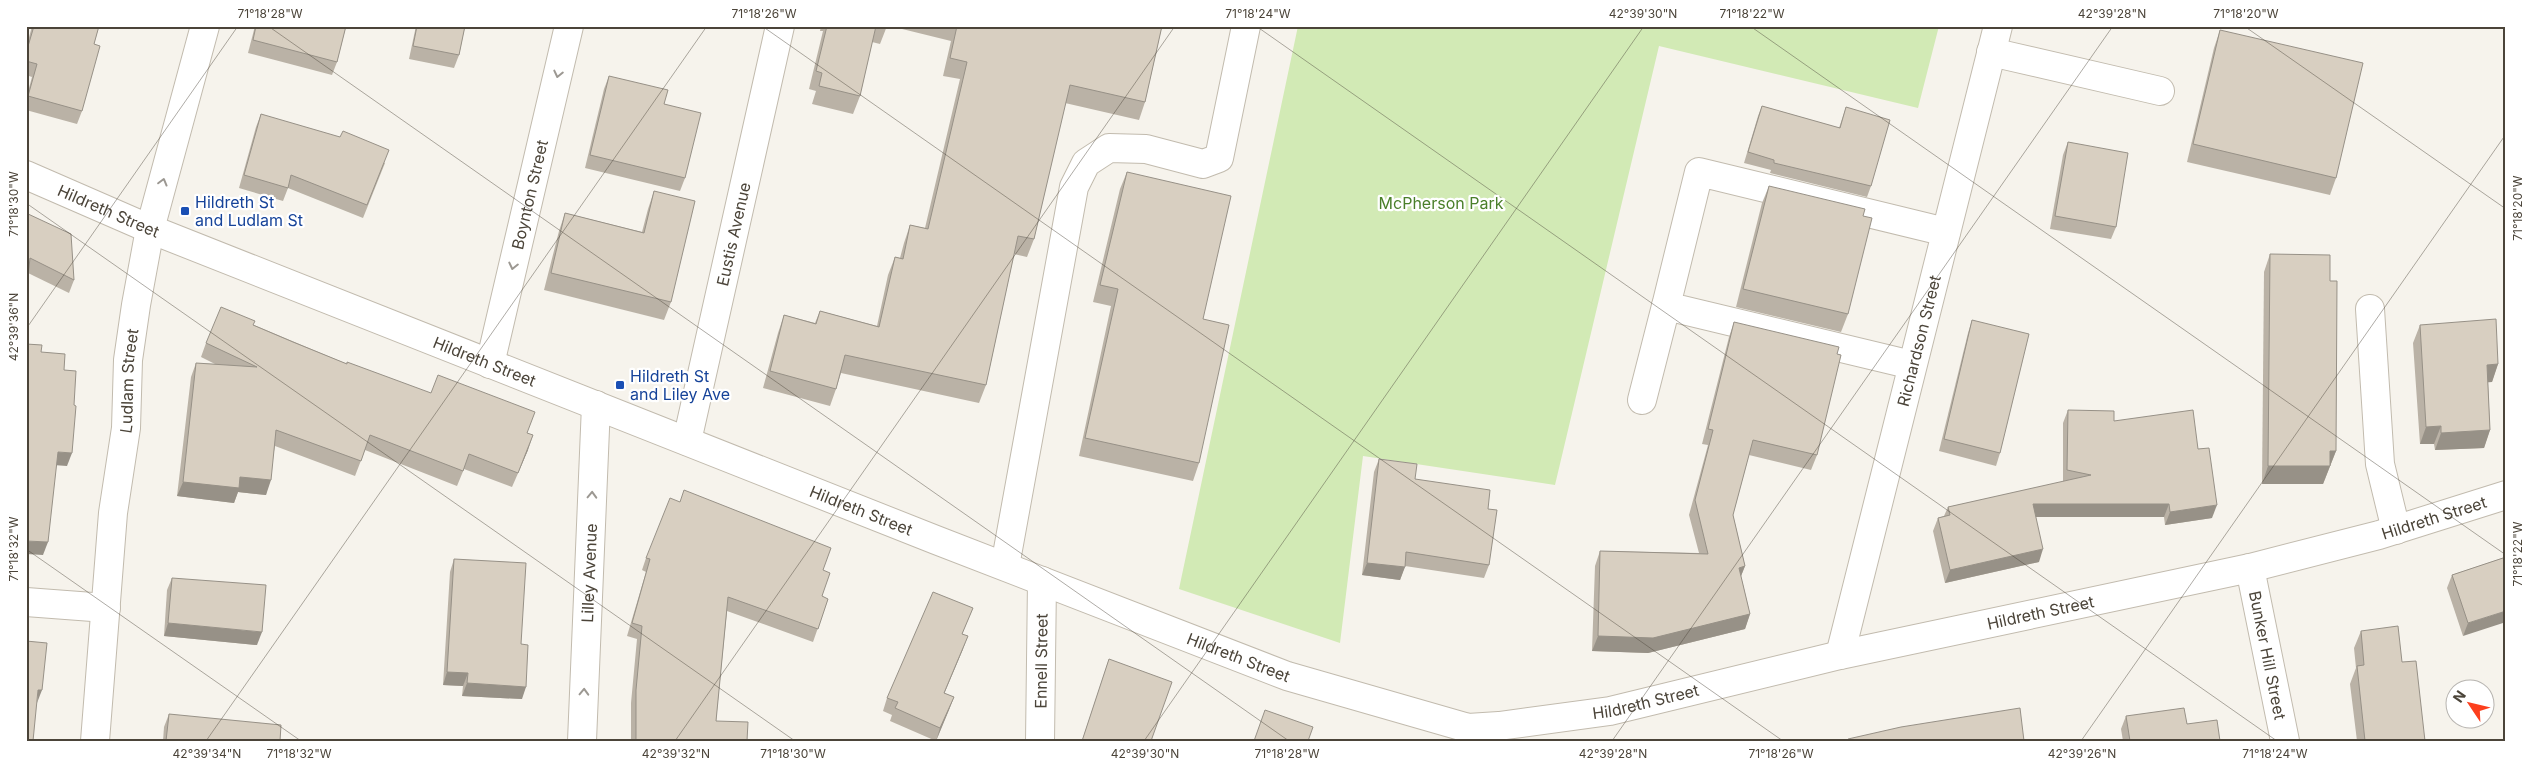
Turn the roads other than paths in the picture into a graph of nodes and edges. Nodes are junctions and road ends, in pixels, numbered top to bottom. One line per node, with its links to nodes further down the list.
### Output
1 (205, 26): 9 (street, Ludlam Street, one-way to 1)
2 (569, 26): 13 (street, Boynton Street, one-way to 13)
3 (780, 26): 17 (street, Eustis Avenue)
4 (1246, 26): 20 (street)
5 (1998, 26): 6 (street, Richardson Street)
6 (1991, 52): 7 (street); 10 (street, Richardson Street)
7 (2160, 91)
8 (26, 175): 9 (street, Hildreth Street)
9 (150, 229): 13 (street, Hildreth Street); 24 (street, Ludlam Street)
10 (1946, 232): 11 (street); 14 (street, Richardson Street)
11 (1666, 306): 14 (street); 15 (street)
12 (2370, 309): 19 (street)
13 (490, 364): 16 (street, Hildreth Street)
14 (1912, 366): 25 (street, Richardson Street)
15 (1642, 400)
16 (596, 405): 17 (street, Hildreth Street); 28 (street, Lilley Avenue, one-way to 16)
17 (687, 441): 20 (street, Hildreth Street)
18 (2506, 495): 19 (street, Hildreth Street)
19 (2396, 530): 21 (street, Hildreth Street)
20 (1005, 566): 22 (street, Hildreth Street)
21 (2250, 568): 25 (street, Hildreth Street); 30 (street, Bunker Hill Street)
22 (1042, 581): 26 (street, Hildreth Street); 29 (street, Ennell Street)
23 (26, 602): 24 (street)
24 (106, 608): 27 (street, Ludlam Street)
25 (1840, 655): 26 (street, Hildreth Street)
26 (1499, 734)
27 (95, 741)
28 (582, 741)
29 (1040, 741)
30 (2285, 741)

